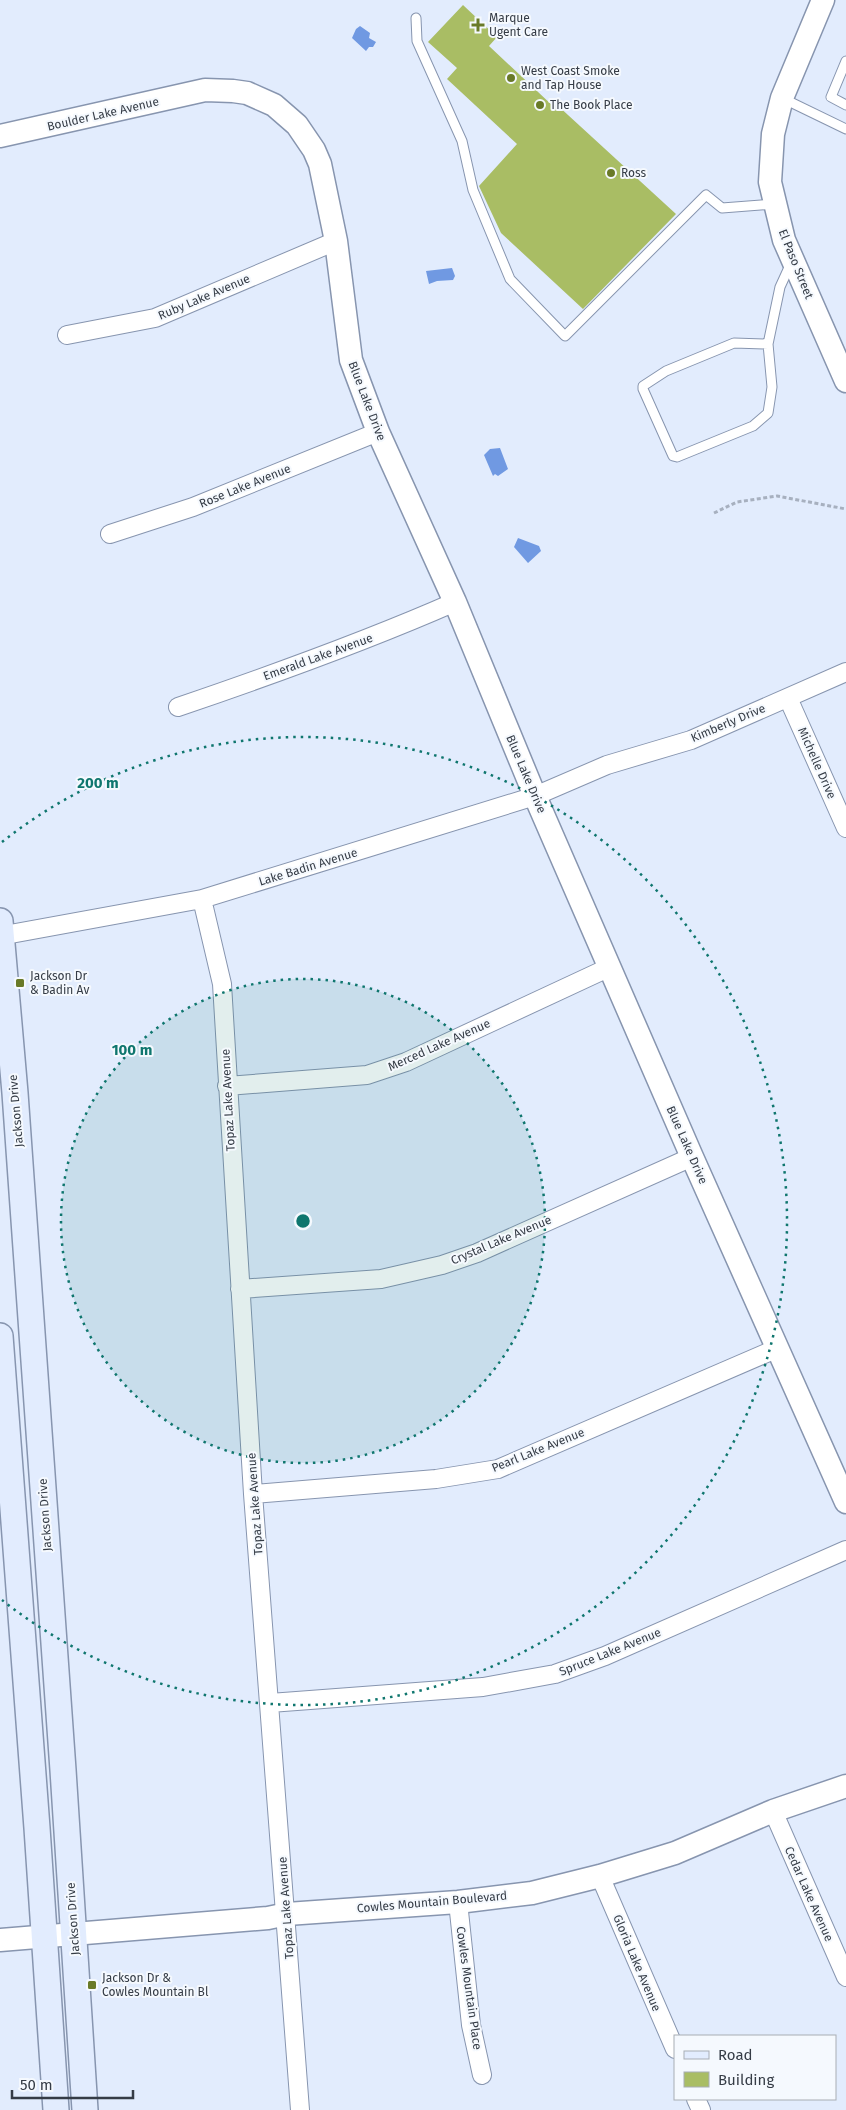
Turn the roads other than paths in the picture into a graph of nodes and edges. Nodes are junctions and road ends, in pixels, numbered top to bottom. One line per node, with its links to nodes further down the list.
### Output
1 (823, 0): 5 (street, El Paso Street)
2 (416, 18): 9 (lane)
3 (846, 62): 6 (lane)
4 (205, 90): 8 (street, Boulder Lake Avenue); 10 (street, Blue Lake Drive)
5 (782, 98): 7 (lane); 9 (street, El Paso Street)
6 (846, 104)
7 (846, 129)
8 (0, 136)
9 (776, 204): 11 (street, El Paso Street)
10 (336, 241): 12 (street, Ruby Lake Avenue); 15 (street, Blue Lake Drive)
11 (792, 259): 13 (lane); 14 (street, El Paso Street)
12 (68, 335)
13 (768, 344): 13 (lane)
14 (846, 381)
15 (378, 432): 16 (street, Rose Lake Avenue); 17 (street, Blue Lake Drive)
16 (110, 534)
17 (455, 602): 20 (street, Emerald Lake Avenue); 22 (street, Blue Lake Drive)
18 (846, 672): 19 (street, Kimberly Drive)
19 (788, 698): 21 (street, Kimberly Drive); 23 (street, Michelle Drive)
20 (178, 707)
21 (607, 766): 22 (street, Lake Badin Avenue)
22 (535, 796): 24 (street, Lake Badin Avenue); 26 (street, Blue Lake Drive)
23 (846, 828)
24 (202, 900): 25 (street, Lake Badin Avenue); 27 (street, Topaz Lake Avenue)
25 (1, 931): 41 (main road, Jackson Drive)
26 (610, 967): 27 (street, Merced Lake Avenue); 28 (street, Blue Lake Drive)
27 (227, 1086): 29 (street, Topaz Lake Avenue)
28 (692, 1157): 29 (street, Crystal Lake Avenue); 31 (street, Blue Lake Drive)
29 (240, 1288): 32 (street, Topaz Lake Avenue)
30 (0, 1336): 42 (main road)
31 (778, 1348): 32 (street, Pearl Lake Avenue); 33 (street, Blue Lake Drive)
32 (253, 1494): 35 (street, Topaz Lake Avenue)
33 (846, 1502)
34 (846, 1550): 35 (street, Spruce Lake Avenue)
35 (270, 1703): 40 (street, Topaz Lake Avenue)
36 (846, 1786): 37 (street, Cowles Mountain Boulevard)
37 (773, 1811): 38 (street, Cowles Mountain Boulevard); 44 (street, Cedar Lake Avenue)
38 (600, 1876): 39 (street, Cowles Mountain Boulevard); 45 (street, Gloria Lake Avenue)
39 (458, 1902): 40 (street, Cowles Mountain Boulevard); 46 (street, Cowles Mountain Place)
40 (286, 1914): 41 (street, Cowles Mountain Boulevard); 49 (street, Topaz Lake Avenue)
41 (74, 1935): 42 (street, Cowles Mountain Boulevard); 48 (main road, Jackson Drive)
42 (44, 1937): 43 (street, Cowles Mountain Boulevard); 47 (main road)
43 (0, 1940)
44 (846, 1977)
45 (674, 2047)
46 (482, 2075)
47 (56, 2110)
48 (85, 2110)
49 (300, 2110)

